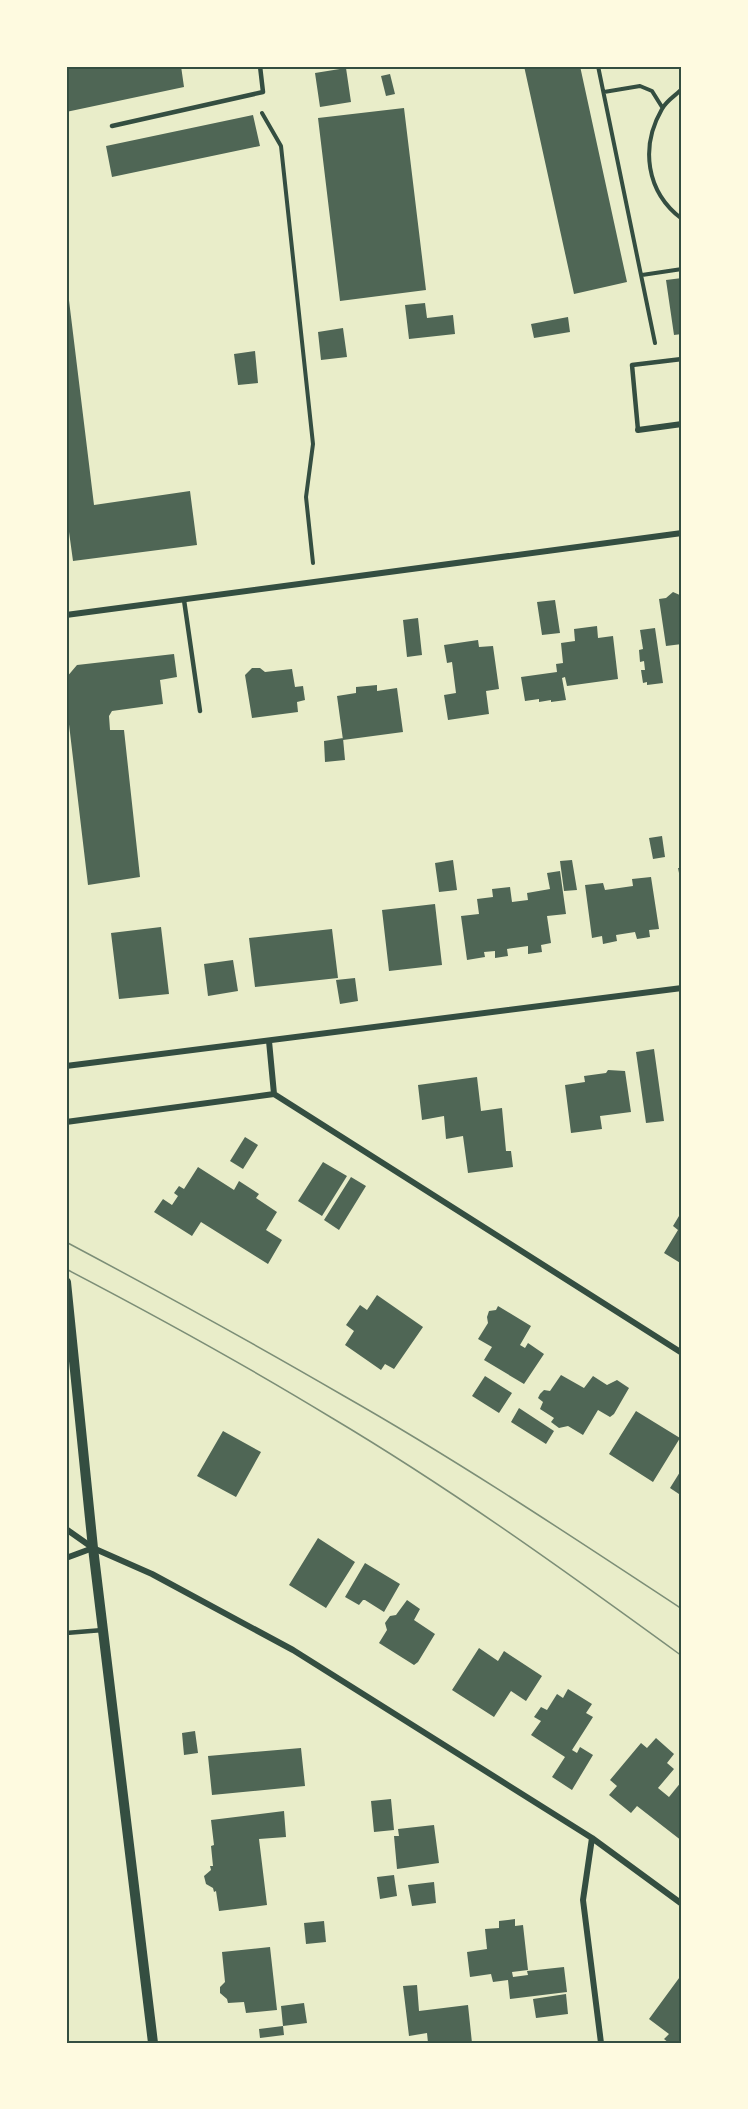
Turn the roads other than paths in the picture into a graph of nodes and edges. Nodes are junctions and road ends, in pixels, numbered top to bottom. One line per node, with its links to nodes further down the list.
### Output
1 (260, 66): 2 (lane)
2 (112, 126)
3 (682, 359): 5 (lane)
4 (682, 424): 5 (street)
5 (638, 430)
6 (682, 533): 7 (street)
7 (184, 600): 8 (street); 9 (lane)
8 (66, 615)
9 (200, 711)
10 (682, 988): 11 (street)
11 (269, 1041): 12 (street); 13 (street)
12 (66, 1066)
13 (274, 1094): 14 (street); 16 (street)
14 (66, 1122)
15 (66, 1282): 18 (street)
16 (682, 1353)
17 (66, 1529): 18 (street)
18 (93, 1548): 19 (street); 20 (street); 22 (street)
19 (66, 1558)
20 (103, 1630): 21 (lane); 24 (street)
21 (66, 1633)
22 (592, 1838): 23 (street); 25 (street)
23 (682, 1904)
24 (153, 2043)
25 (601, 2043)

